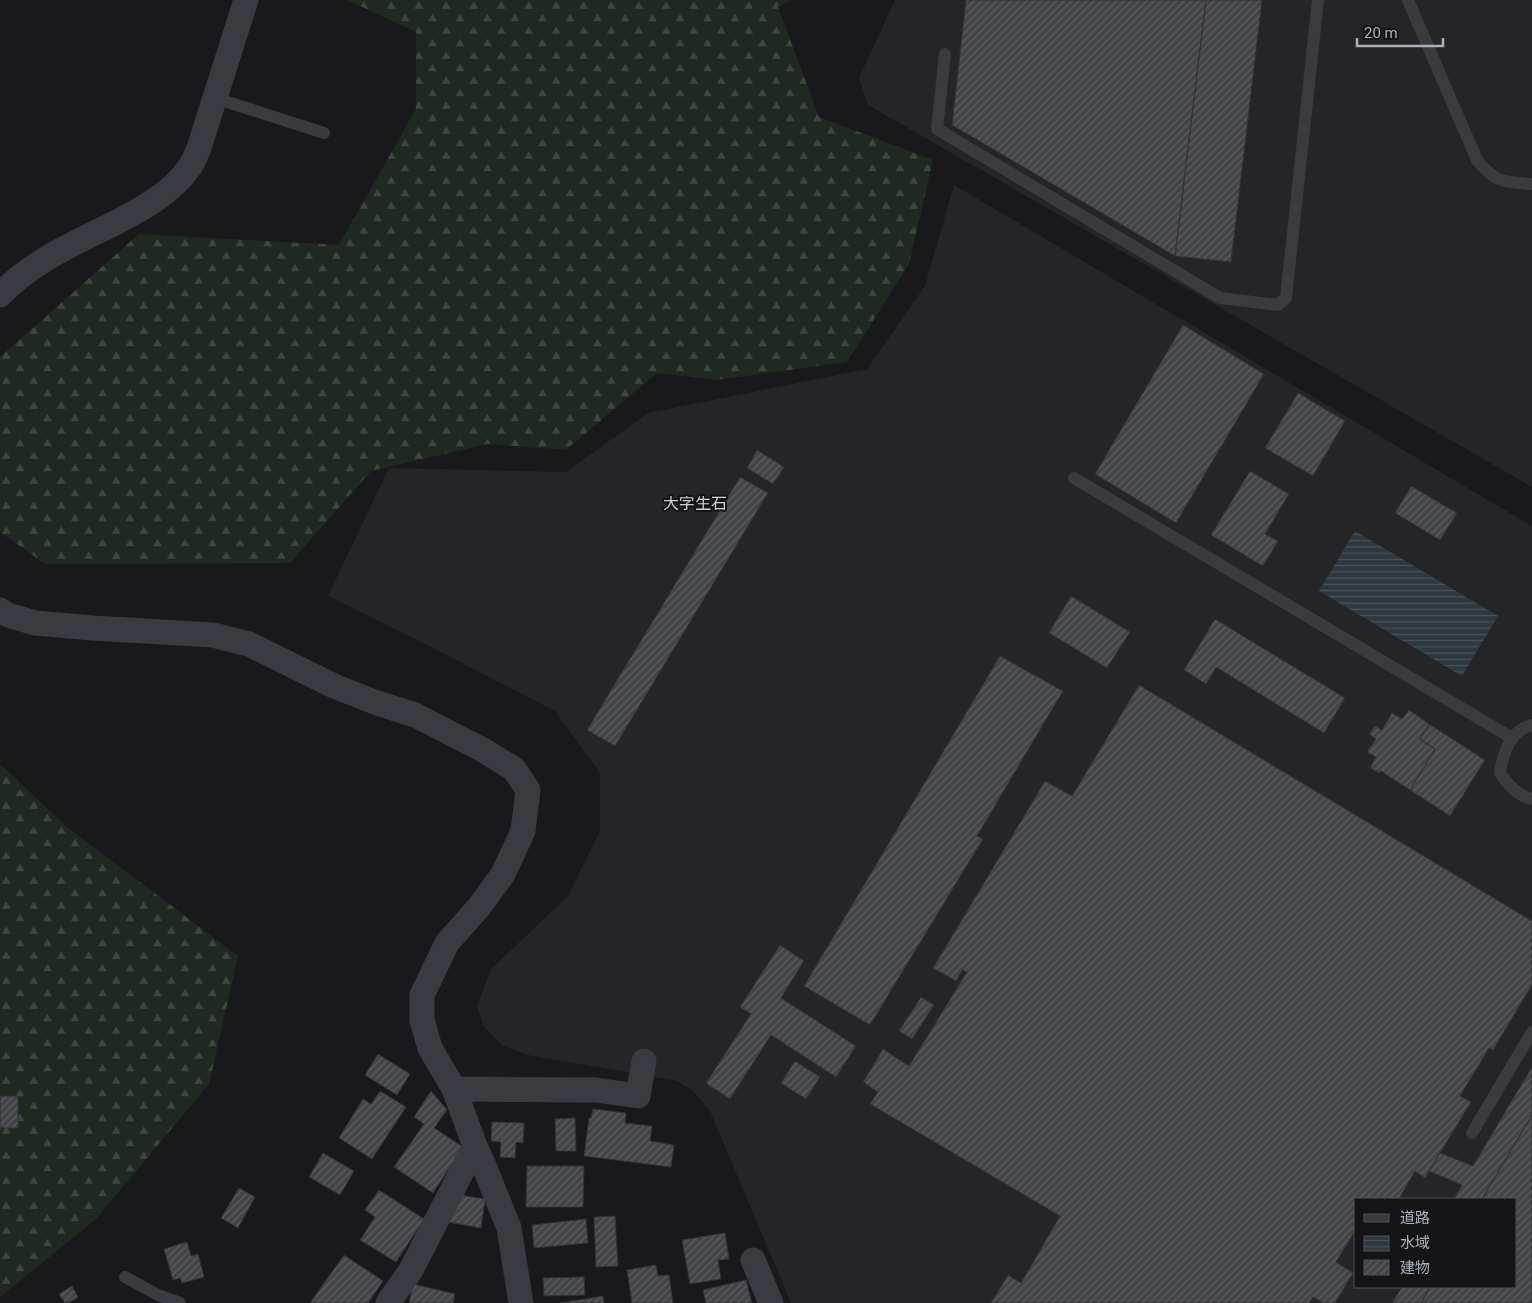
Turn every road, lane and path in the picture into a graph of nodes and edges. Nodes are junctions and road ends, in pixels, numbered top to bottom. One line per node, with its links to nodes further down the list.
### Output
1 (246, 0): 5 (street)
2 (1318, 0): 4 (lane)
3 (1408, 0): 7 (lane)
4 (945, 54)
5 (215, 98): 6 (lane); 8 (street)
6 (324, 133)
7 (1532, 184)
8 (0, 295)
9 (1074, 478): 12 (lane)
10 (0, 610): 16 (street)
11 (1532, 725): 12 (lane)
12 (1512, 738): 13 (lane)
13 (1532, 799)
14 (1532, 1032): 17 (lane)
15 (644, 1061): 16 (street)
16 (454, 1088): 18 (street)
17 (1472, 1133)
18 (475, 1146): 22 (street); 23 (street)
19 (753, 1260): 24 (street)
20 (125, 1277): 21 (lane)
21 (180, 1303)
22 (388, 1303)
23 (521, 1303)
24 (771, 1303)

